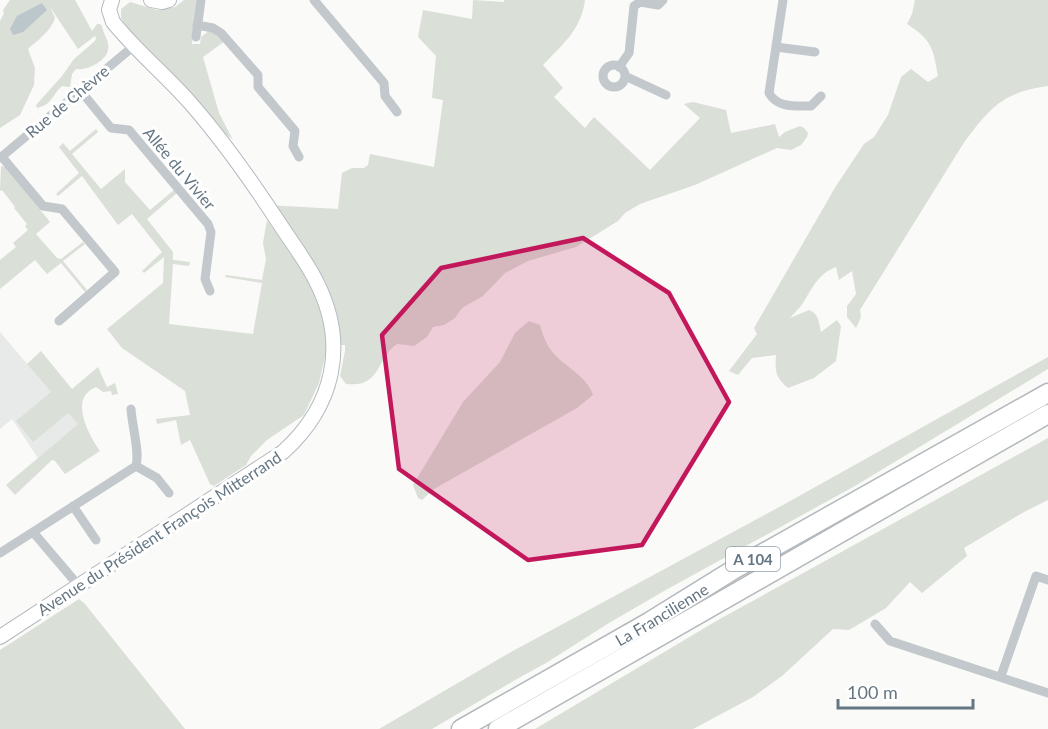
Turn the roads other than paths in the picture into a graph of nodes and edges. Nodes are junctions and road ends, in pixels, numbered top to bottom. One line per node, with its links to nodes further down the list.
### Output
1 (152, 0): 2 (street)
2 (169, 0)
3 (201, 0): 8 (street)
4 (314, 0): 18 (street)
5 (663, 0): 13 (street)
6 (783, 0): 11 (street)
7 (110, 1): 10 (street, Avenue du Président François Mitterrand)
8 (197, 25): 9 (street); 19 (street)
9 (196, 37)
10 (135, 45): 15 (street, Rue de Chèvre); 33 (street, Avenue du Président François Mitterrand)
11 (776, 47): 12 (street); 17 (street)
12 (815, 52)
13 (619, 67): 14 (street); 14 (street)
14 (625, 76): 16 (street)
15 (80, 90): 20 (street, Rue de Chèvre); 21 (street, Allée du Vivier)
16 (666, 95)
17 (821, 96)
18 (397, 112)
19 (299, 157)
20 (1, 158): 22 (street)
21 (210, 291)
22 (58, 321)
23 (1048, 393): 38 (highway, La Francilienne / A 104)
24 (131, 409): 26 (street)
25 (1048, 414): 39 (highway, La Francilienne / A 104)
26 (136, 466): 27 (street); 28 (street)
27 (169, 493)
28 (73, 506): 29 (street); 30 (street)
29 (33, 532): 31 (street); 33 (street)
30 (96, 540)
31 (0, 553)
32 (1048, 580): 36 (street)
33 (78, 585): 35 (street, Avenue du Président François Mitterrand)
34 (875, 624): 36 (street)
35 (0, 637)
36 (1001, 676): 37 (street)
37 (1048, 693)
38 (461, 729)
39 (498, 729)

